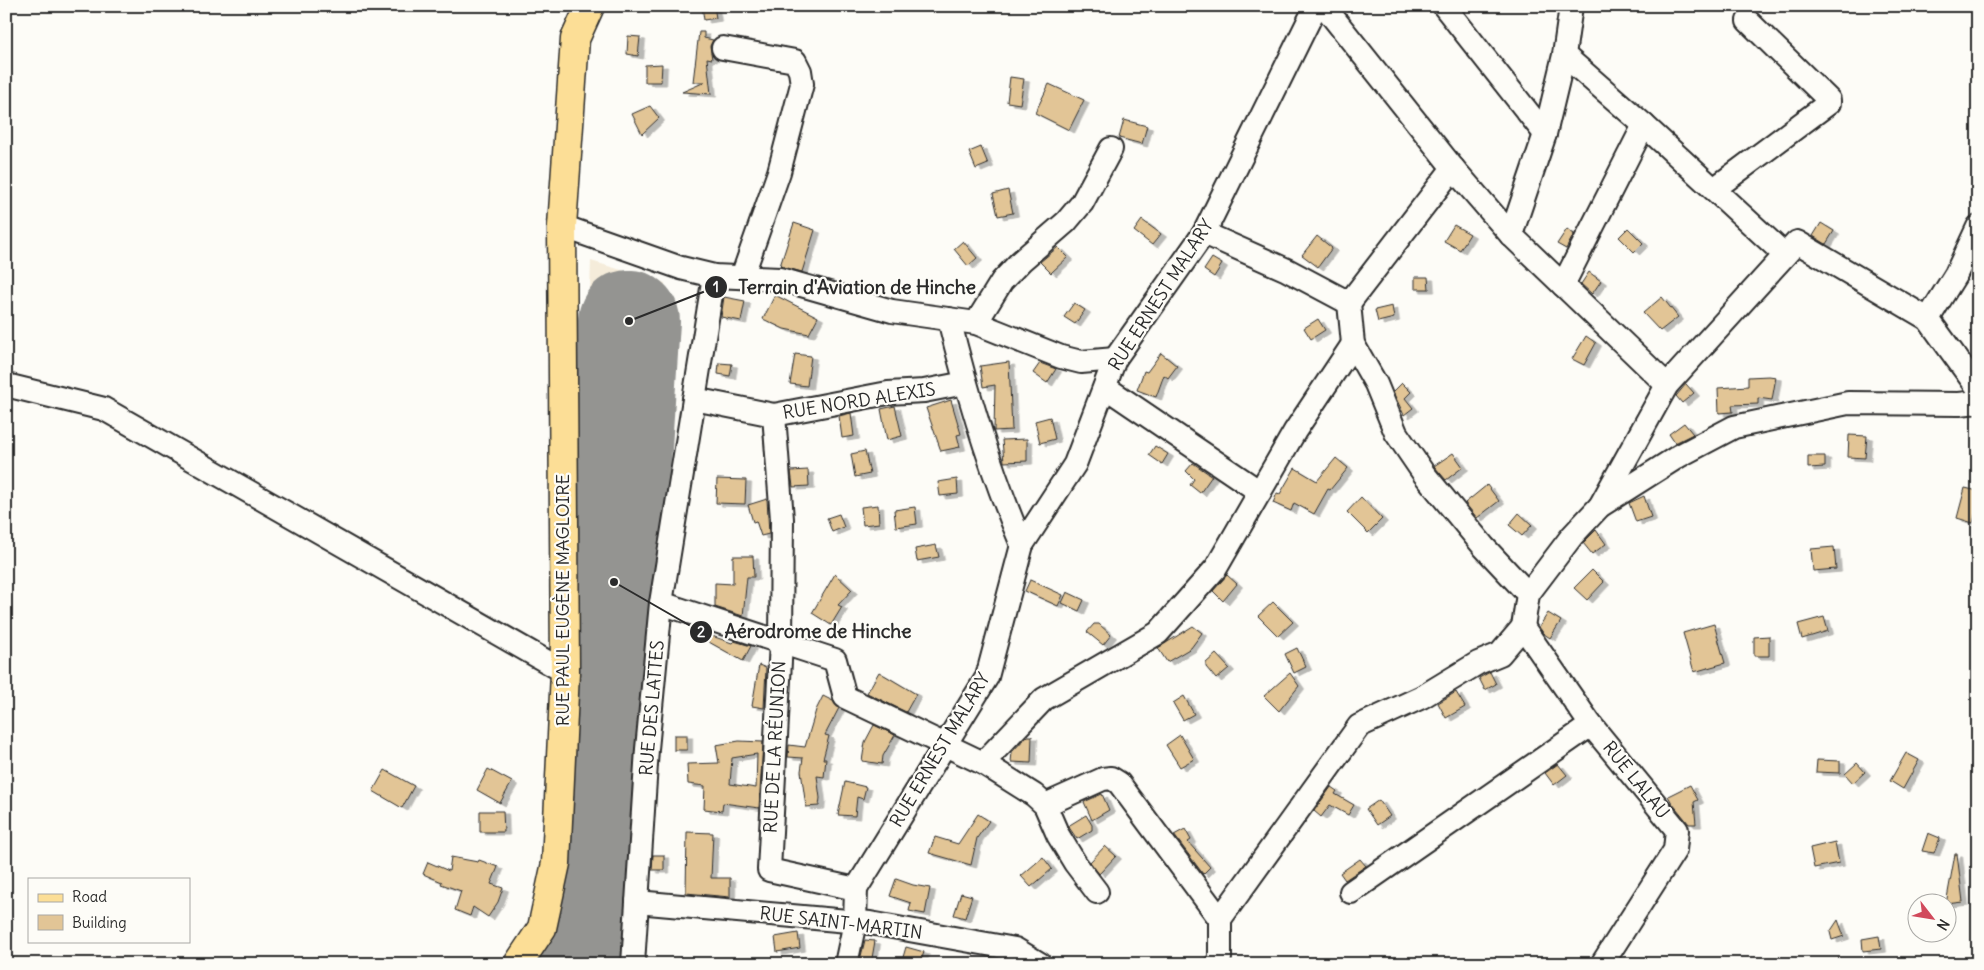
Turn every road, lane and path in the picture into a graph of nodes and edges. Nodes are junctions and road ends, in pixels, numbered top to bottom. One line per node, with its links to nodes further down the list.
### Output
1 (590, 6): 14 (main road, RUE PAUL EUGÈNE MAGLOIRE)
2 (1316, 6): 16 (street, RUE ERNEST MALARY)
3 (1324, 6): 12 (street)
4 (1444, 6): 10 (street)
5 (1571, 6): 8 (street)
6 (1748, 21): 13 (street)
7 (722, 48): 20 (street)
8 (1564, 56): 9 (street); 10 (street)
9 (1644, 125): 13 (street); 21 (street)
10 (1545, 134): 17 (street)
11 (1111, 149): 25 (street)
12 (1453, 168): 17 (street); 22 (street)
13 (1714, 189): 18 (street)
14 (562, 226): 19 (street); 44 (main road, RUE PAUL EUGÈNE MAGLOIRE)
15 (1978, 227): 23 (street)
16 (1204, 232): 22 (street); 27 (street, RUE ERNEST MALARY)
17 (1511, 234): 21 (street)
18 (1785, 255): 23 (street); 31 (street)
19 (714, 276): 20 (street); 34 (street, RUE DES LATTES)
20 (742, 277): 24 (street)
21 (1563, 285): 31 (street)
22 (1349, 303): 26 (street)
23 (1928, 319): 28 (street)
24 (949, 320): 25 (street); 29 (street)
25 (976, 323): 27 (street)
26 (1353, 344): 37 (street); 40 (street)
27 (1115, 359): 32 (street, RUE ERNEST MALARY)
28 (1970, 362): 33 (street)
29 (965, 383): 36 (street, RUE NORD ALEXIS); 39 (street)
30 (6, 385): 44 (street)
31 (1667, 385): 38 (street)
32 (1105, 387): 37 (street); 39 (street, RUE ERNEST MALARY)
33 (1978, 388)
34 (694, 398): 36 (street, RUE NORD ALEXIS); 41 (street, RUE DES LATTES)
35 (1978, 402): 38 (street)
36 (774, 415): 43 (street, RUE DE LA RÉUNION)
37 (1260, 492): 47 (street)
38 (1600, 506): 40 (street)
39 (1022, 546): 46 (street, RUE ERNEST MALARY)
40 (1528, 594): 42 (street)
41 (662, 603): 43 (street); 52 (street, RUE DES LATTES)
42 (1523, 627): 45 (street, RUE LALAU); 53 (street)
43 (781, 642): 46 (street); 49 (street, RUE DE LA RÉUNION)
44 (565, 672): 56 (main road, RUE PAUL EUGÈNE MAGLOIRE)
45 (1591, 725): 51 (street); 60 (street, RUE LALAU)
46 (945, 745): 47 (street); 49 (street, RUE ERNEST MALARY)
47 (983, 763): 48 (street)
48 (1045, 806): 50 (street); 53 (street)
49 (856, 889): 54 (street, RUE ERNEST MALARY)
50 (1097, 892)
51 (1351, 892)
52 (637, 902): 54 (street, RUE SAINT-MARTIN); 57 (street, RUE DES LATTES)
53 (1220, 919): 55 (street)
54 (855, 922): 58 (street, RUE ERNEST MALARY); 59 (street, RUE SAINT-MARTIN)
55 (1220, 962)
56 (518, 964)
57 (633, 964)
58 (846, 964)
59 (1040, 964)
60 (1602, 964)

